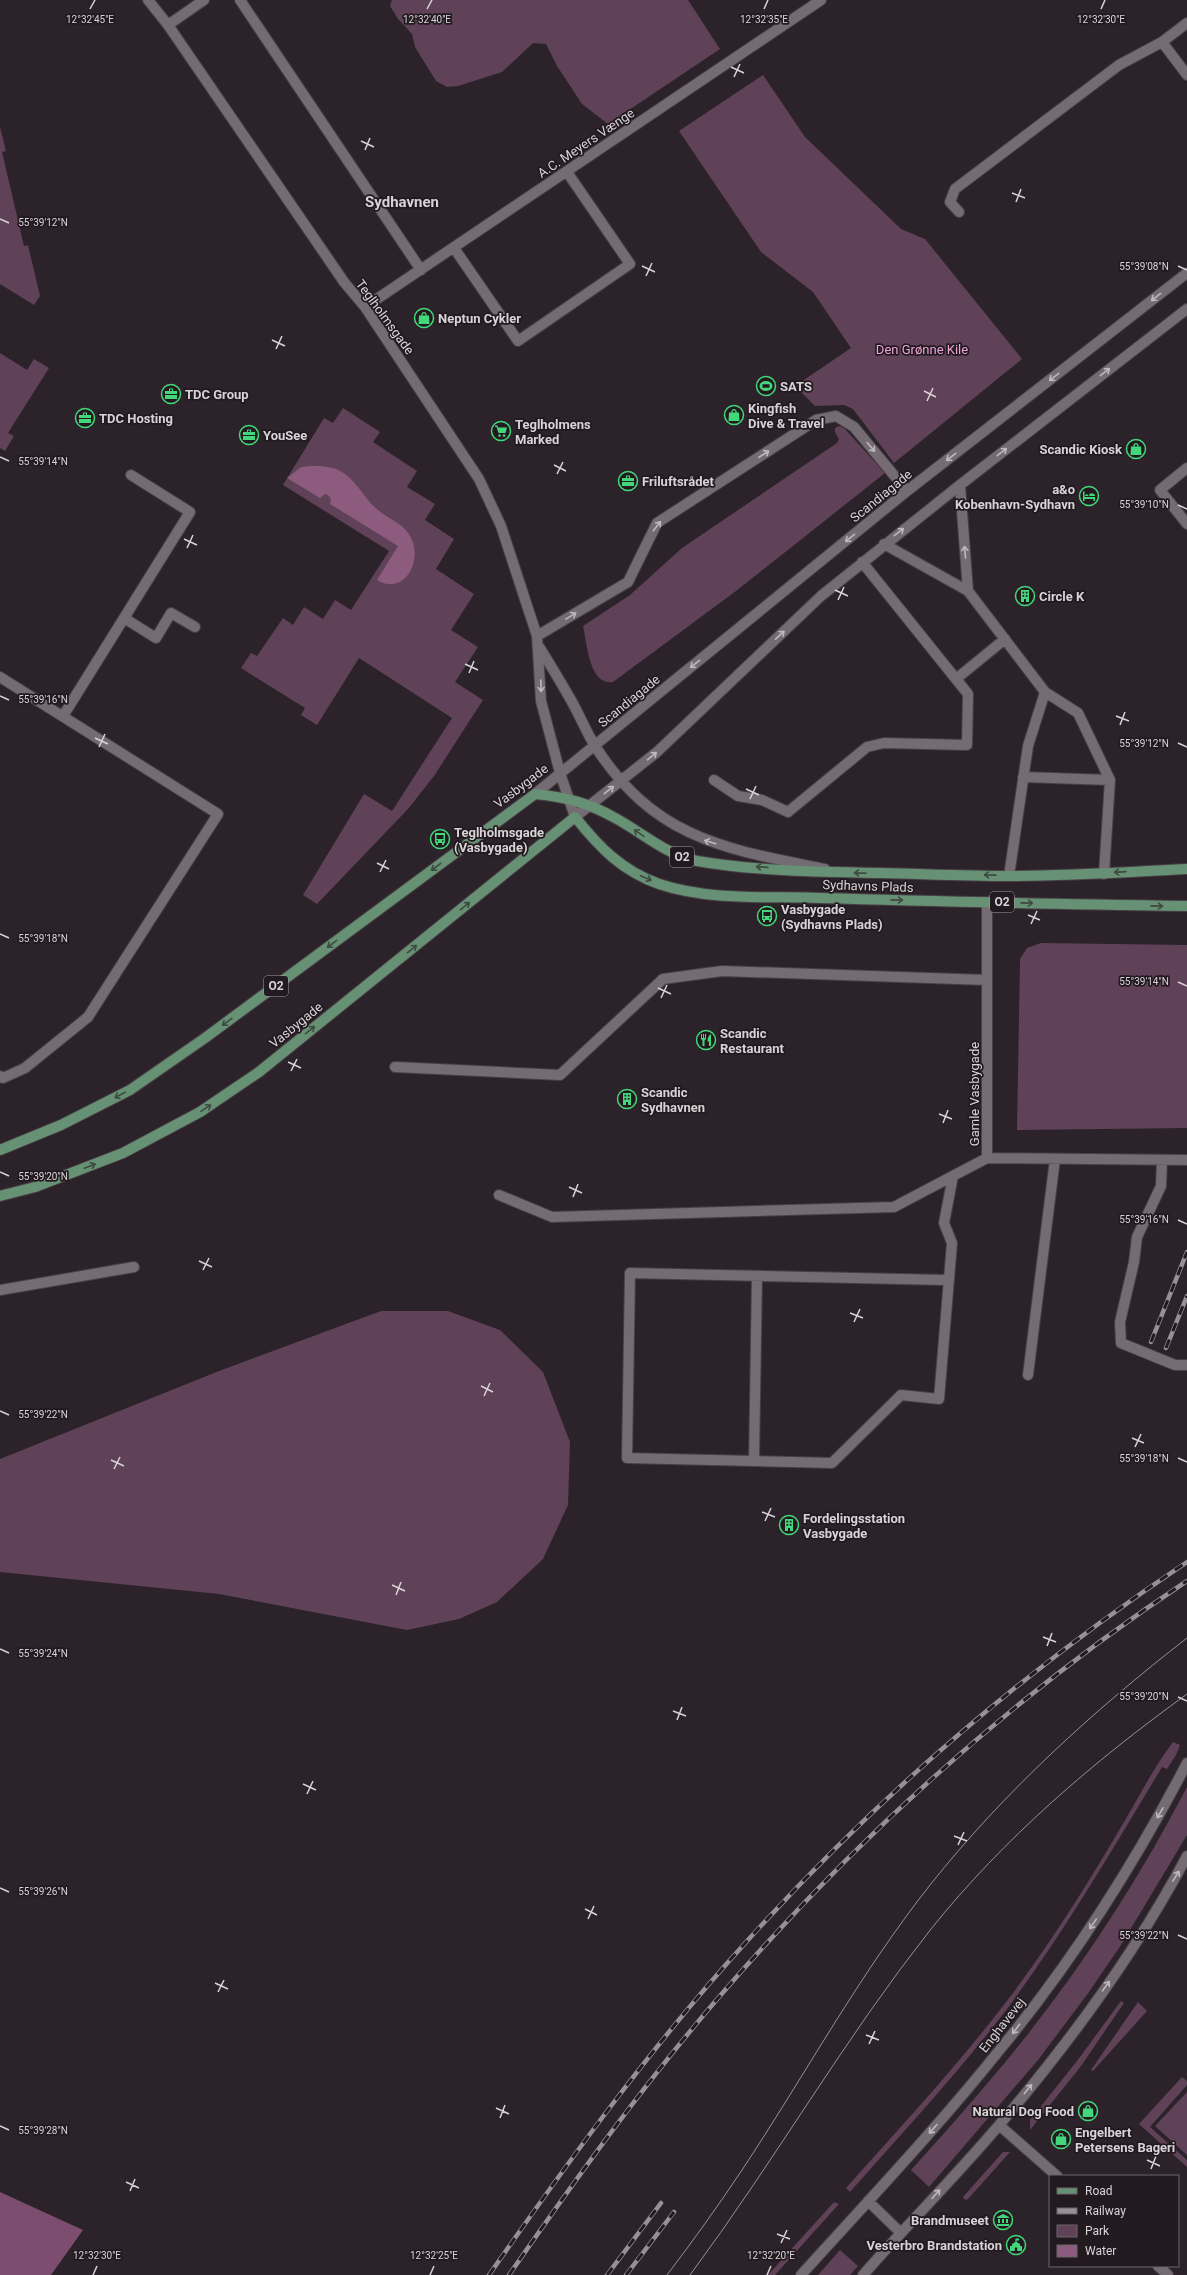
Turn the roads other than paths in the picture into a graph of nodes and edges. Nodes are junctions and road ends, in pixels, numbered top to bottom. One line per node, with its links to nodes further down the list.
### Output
1 (204, 0): 6 (street)
2 (240, 0): 12 (street)
3 (821, 0): 9 (street, A.C. Meyers Vænge)
4 (150, 1): 6 (street, Teglholmsgade)
5 (1187, 23): 7 (street)
6 (168, 25): 14 (street, Teglholmsgade)
7 (1162, 42): 8 (street); 10 (street)
8 (1187, 75)
9 (567, 172): 11 (street, A.C. Meyers Vænge); 11 (street)
10 (959, 212)
11 (454, 248): 12 (street, A.C. Meyers Vænge)
12 (421, 270): 14 (street, A.C. Meyers Vænge)
13 (1187, 273): 19 (street, Scandiagade, one-way to 19)
14 (365, 307): 26 (street, Teglholmsgade)
15 (1187, 309): 18 (street, one-way to 15)
16 (1187, 468): 20 (street)
17 (131, 475): 24 (street)
18 (960, 484): 21 (street, one-way to 18); 23 (street, one-way to 18)
19 (908, 491): 26 (street, one-way to 19); 33 (street, Scandiagade, one-way to 33)
20 (1187, 524)
21 (884, 544): 22 (street); 23 (street)
22 (862, 562): 30 (street); 38 (street, one-way to 22)
23 (968, 590): 27 (street)
24 (124, 618): 25 (street); 32 (street)
25 (195, 627)
26 (537, 636): 28 (street, Teglholmsgade)
27 (1005, 639): 30 (street); 31 (street)
28 (539, 647): 33 (street, Teglholmsgade); 34 (street, Teglholmsgade, one-way to 34)
29 (0, 677): 32 (street)
30 (956, 679): 36 (street)
31 (1045, 692): 35 (street); 37 (street)
32 (63, 716): 51 (street)
33 (595, 746): 34 (street, Scandiagade); 38 (street, Teglholmsgade)
34 (560, 773): 39 (street, Vasbygade); 40 (street, Teglholmsgade)
35 (1023, 778): 37 (street); 46 (street)
36 (714, 780)
37 (1110, 780): 45 (street)
38 (621, 781): 41 (street, one-way to 38); 44 (street, Teglholmsgade, one-way to 38)
39 (535, 794): 40 (main road, O2); 52 (main road, Vasbygade / O2, one-way to 52)
40 (568, 798): 41 (main road, O2); 42 (street, Teglholmsgade)
41 (590, 805): 42 (street); 44 (main road, O2, one-way to 41)
42 (575, 817): 47 (main road, Sydhavns Plads / O2, one-way to 47); 59 (main road, Vasbygade, one-way to 42)
43 (1187, 869): 45 (main road, Sydhavns Plads / O2, one-way to 45)
44 (843, 872): 46 (main road, Sydhavns Plads / O2, one-way to 44)
45 (1104, 874): 46 (main road, Sydhavns Plads / O2)
46 (1009, 876)
47 (987, 902): 48 (main road, Sydhavns Plads / O2, one-way to 48); 49 (street, Gamle Vasbygade)
48 (1187, 906)
49 (987, 980): 50 (street); 53 (street, Gamle Vasbygade)
50 (395, 1067)
51 (0, 1076)
52 (0, 1150)
53 (987, 1158): 54 (street, Gamle Vasbygade); 57 (street)
54 (1055, 1159): 55 (street, Gamle Vasbygade); 65 (street)
55 (1162, 1160): 56 (street, Gamle Vasbygade); 64 (street)
56 (1187, 1160)
57 (953, 1176): 58 (street); 62 (street)
58 (499, 1195)
59 (0, 1196)
60 (134, 1266): 63 (street)
61 (757, 1276): 62 (street); 66 (street); 66 (street)
62 (947, 1280): 66 (street)
63 (0, 1290)
64 (1187, 1365)
65 (1028, 1375)
66 (754, 1461)
67 (1187, 1763): 71 (street, Enghavevej, one-way to 71)
68 (1187, 1856): 69 (street, one-way to 68)
69 (999, 2125): 70 (street); 72 (street, one-way to 69)
70 (1056, 2175)
71 (868, 2201): 72 (street); 74 (street, Enghavevej)
72 (901, 2233): 75 (street)
73 (1159, 2267): 76 (street)
74 (801, 2275)
75 (863, 2275)
76 (1168, 2275)

